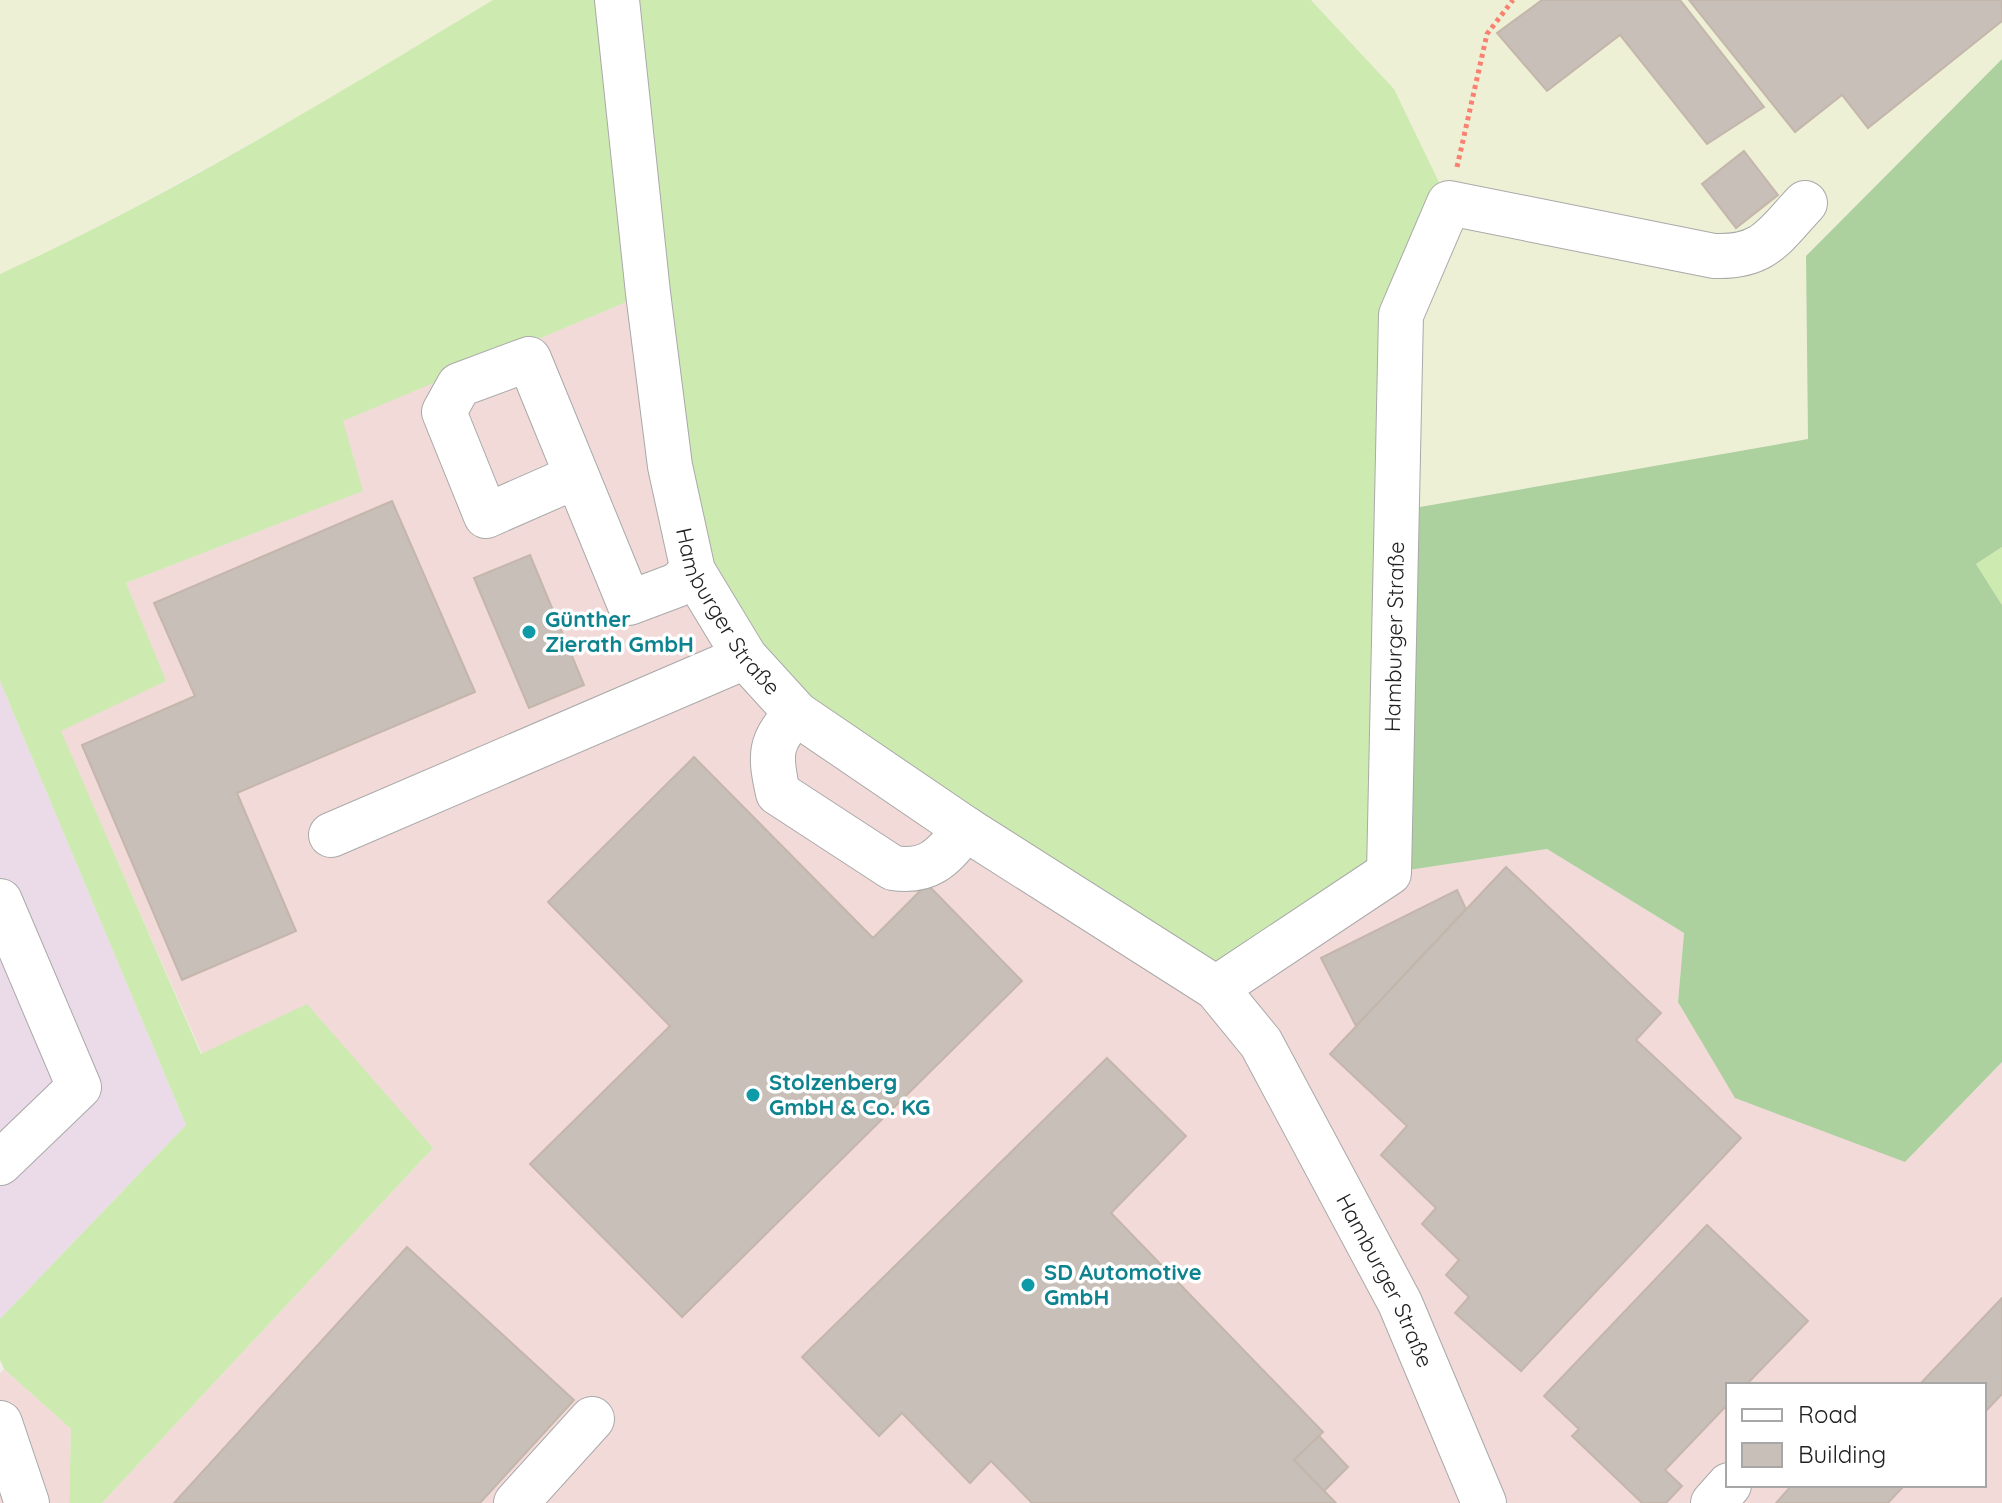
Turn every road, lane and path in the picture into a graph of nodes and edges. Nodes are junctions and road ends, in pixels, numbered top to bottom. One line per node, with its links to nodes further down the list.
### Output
1 (617, 0): 6 (street, Hamburger Straße)
2 (1513, 0): 3 (path)
3 (1449, 203): 4 (street); 12 (street, Hamburger Straße)
4 (1805, 203)
5 (577, 476): 6 (street)
6 (693, 571): 7 (street, Hamburger Straße)
7 (745, 657): 8 (street, Hamburger Straße); 10 (street)
8 (797, 714): 9 (street, Hamburger Straße); 9 (street)
9 (966, 829): 12 (street, Hamburger Straße)
10 (331, 835)
11 (0, 901): 13 (street)
12 (1216, 988): 19 (street, Hamburger Straße)
13 (0, 1163)
14 (592, 1419): 18 (street)
15 (5, 1440): 17 (street)
16 (1727, 1487): 20 (street)
17 (27, 1503)
18 (516, 1503)
19 (1484, 1503)
20 (1713, 1503)

